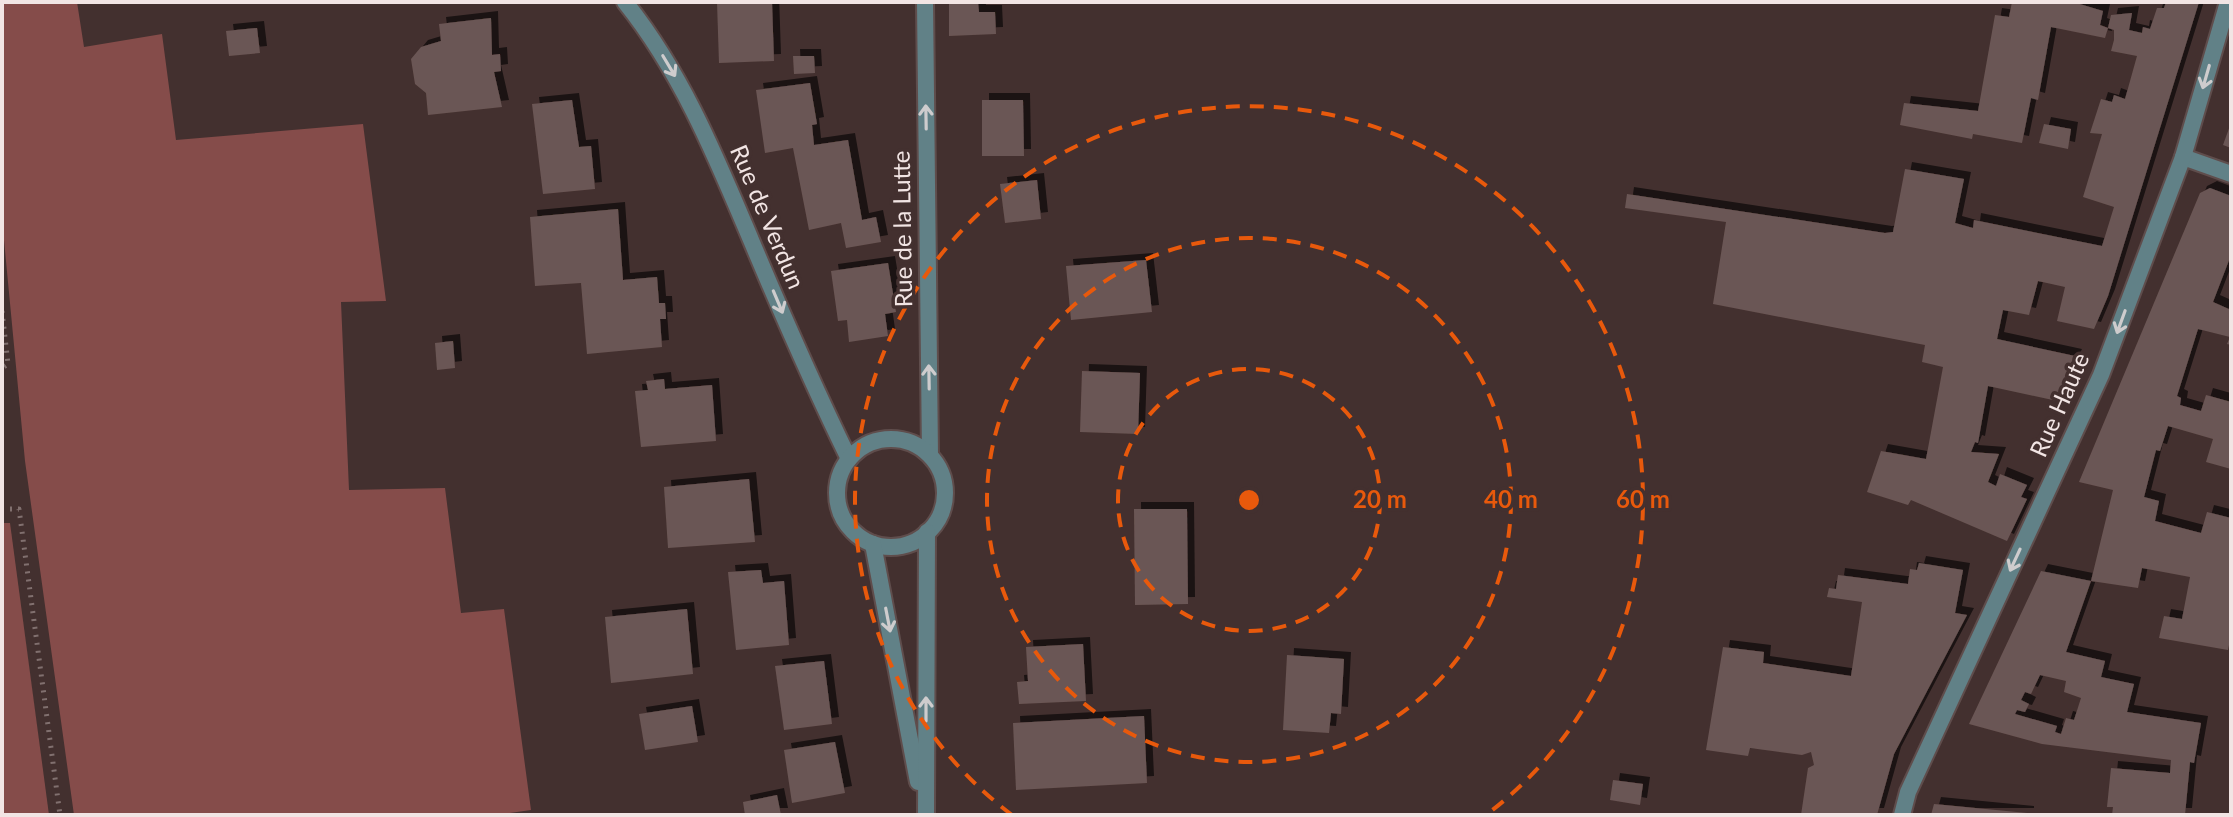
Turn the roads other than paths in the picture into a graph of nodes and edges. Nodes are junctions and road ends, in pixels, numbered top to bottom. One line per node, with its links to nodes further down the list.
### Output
1 (625, 2): 7 (street, Rue de Verdun, one-way to 7)
2 (925, 2): 6 (street, Rue de la Lutte, one-way to 2)
3 (2228, 2): 4 (street, Rue Haute, one-way to 4)
4 (2183, 157): 5 (street); 11 (street, Rue Haute, one-way to 11)
5 (2231, 174)
6 (930, 455): 7 (street); 8 (street)
7 (849, 459): 9 (street)
8 (927, 532): 9 (street); 10 (street, one-way to 8)
9 (873, 544): 10 (street, one-way to 10)
10 (925, 815)
11 (1902, 815)

